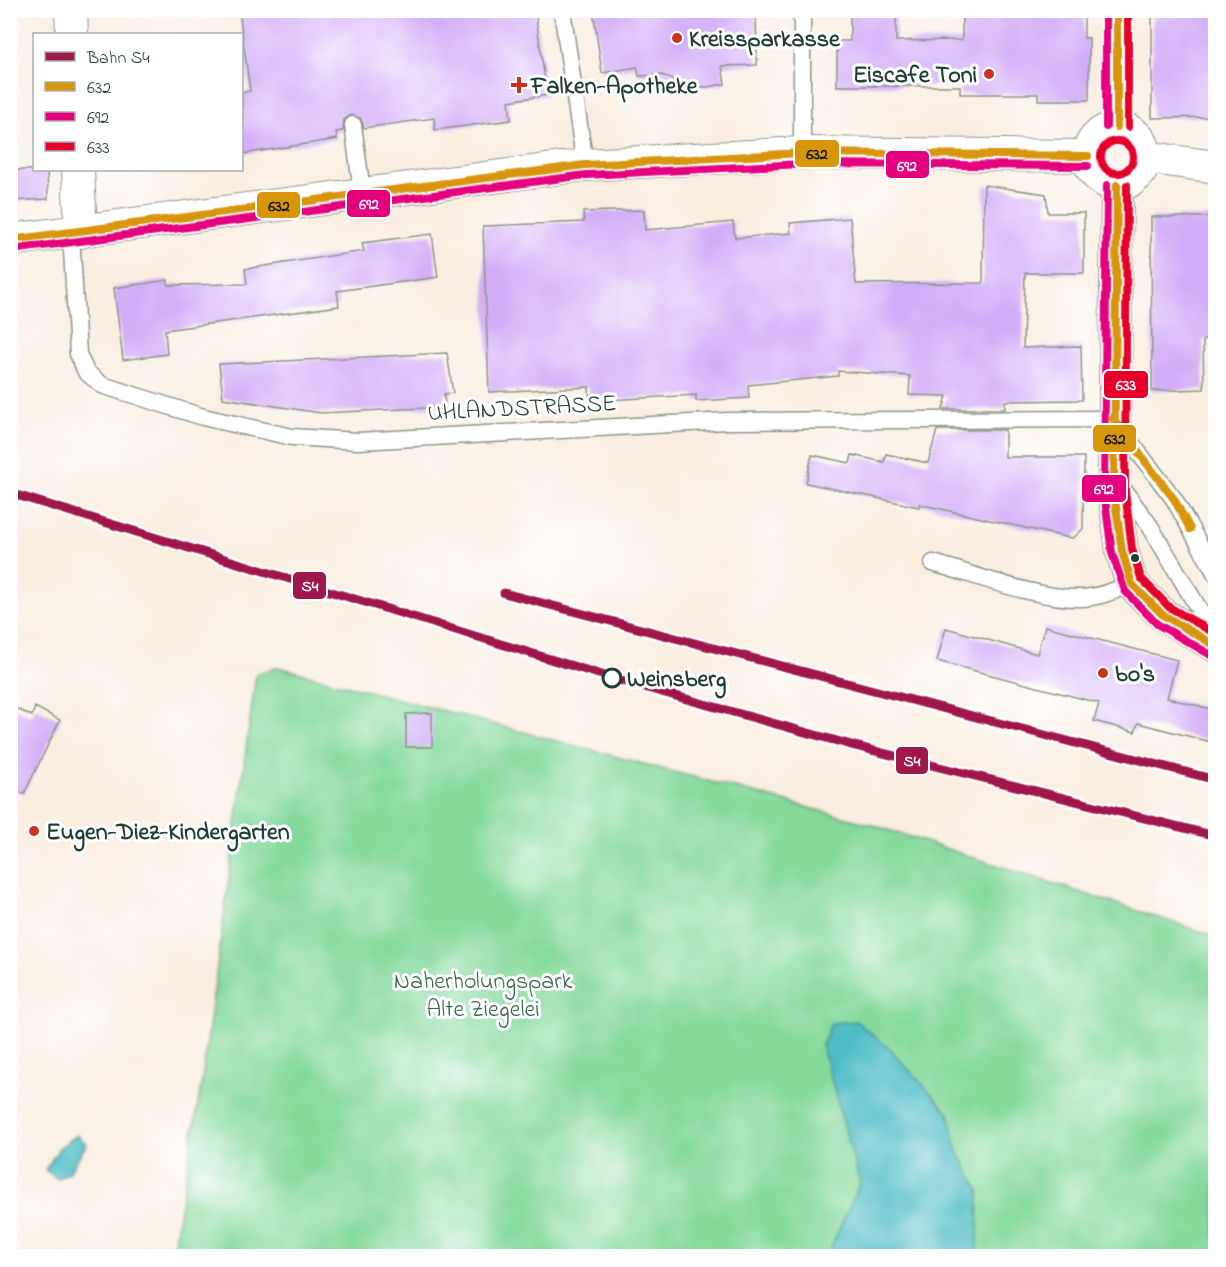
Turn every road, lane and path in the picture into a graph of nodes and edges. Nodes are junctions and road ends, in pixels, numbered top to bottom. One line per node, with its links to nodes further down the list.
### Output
1 (71, 10): 5 (street)
2 (562, 10): 11 (lane)
3 (802, 10): 8 (lane)
4 (1117, 10): 7 (street)
5 (72, 33)
6 (353, 125): 15 (lane)
7 (1117, 127): 9 (street); 10 (street)
8 (802, 153): 9 (street); 11 (street)
9 (1088, 156): 14 (street)
10 (1145, 157): 12 (street); 14 (street)
11 (585, 165): 15 (street)
12 (1215, 166)
13 (78, 171): 16 (street)
14 (1117, 185): 18 (street)
15 (362, 192): 16 (street)
16 (76, 232): 17 (street); 18 (lane, UHLANDSTRASSE)
17 (10, 240)
18 (1113, 419): 19 (street); 21 (lane)
19 (1114, 477): 22 (street); 23 (lane)
20 (933, 563): 22 (lane)
21 (1215, 574)
22 (1132, 584): 24 (street)
23 (1215, 638)
24 (1215, 646)

